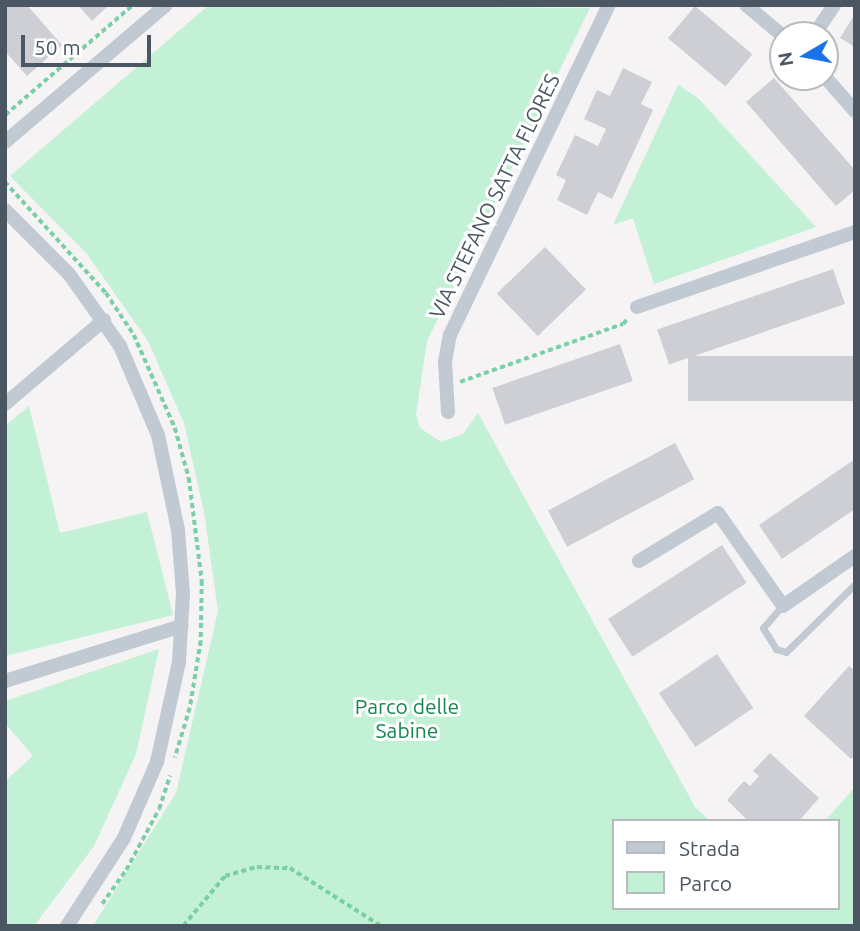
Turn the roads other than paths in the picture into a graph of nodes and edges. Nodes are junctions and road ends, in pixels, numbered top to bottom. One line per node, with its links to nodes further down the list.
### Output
1 (166, 5): 9 (street)
2 (609, 5): 15 (street, VIA STEFANO SATTA FLORES)
3 (746, 5): 6 (street)
4 (834, 5): 5 (street)
5 (823, 21)
6 (769, 24)
7 (838, 91): 8 (street)
8 (855, 111)
9 (5, 142)
10 (5, 210): 13 (street)
11 (855, 232): 12 (street)
12 (637, 307)
13 (104, 320): 14 (street); 20 (street)
14 (5, 404)
15 (448, 412)
16 (855, 556): 19 (street)
17 (639, 561): 19 (street)
18 (855, 584): 19 (lane)
19 (783, 606)
20 (182, 626): 21 (street); 22 (street)
21 (5, 681)
22 (67, 926)

